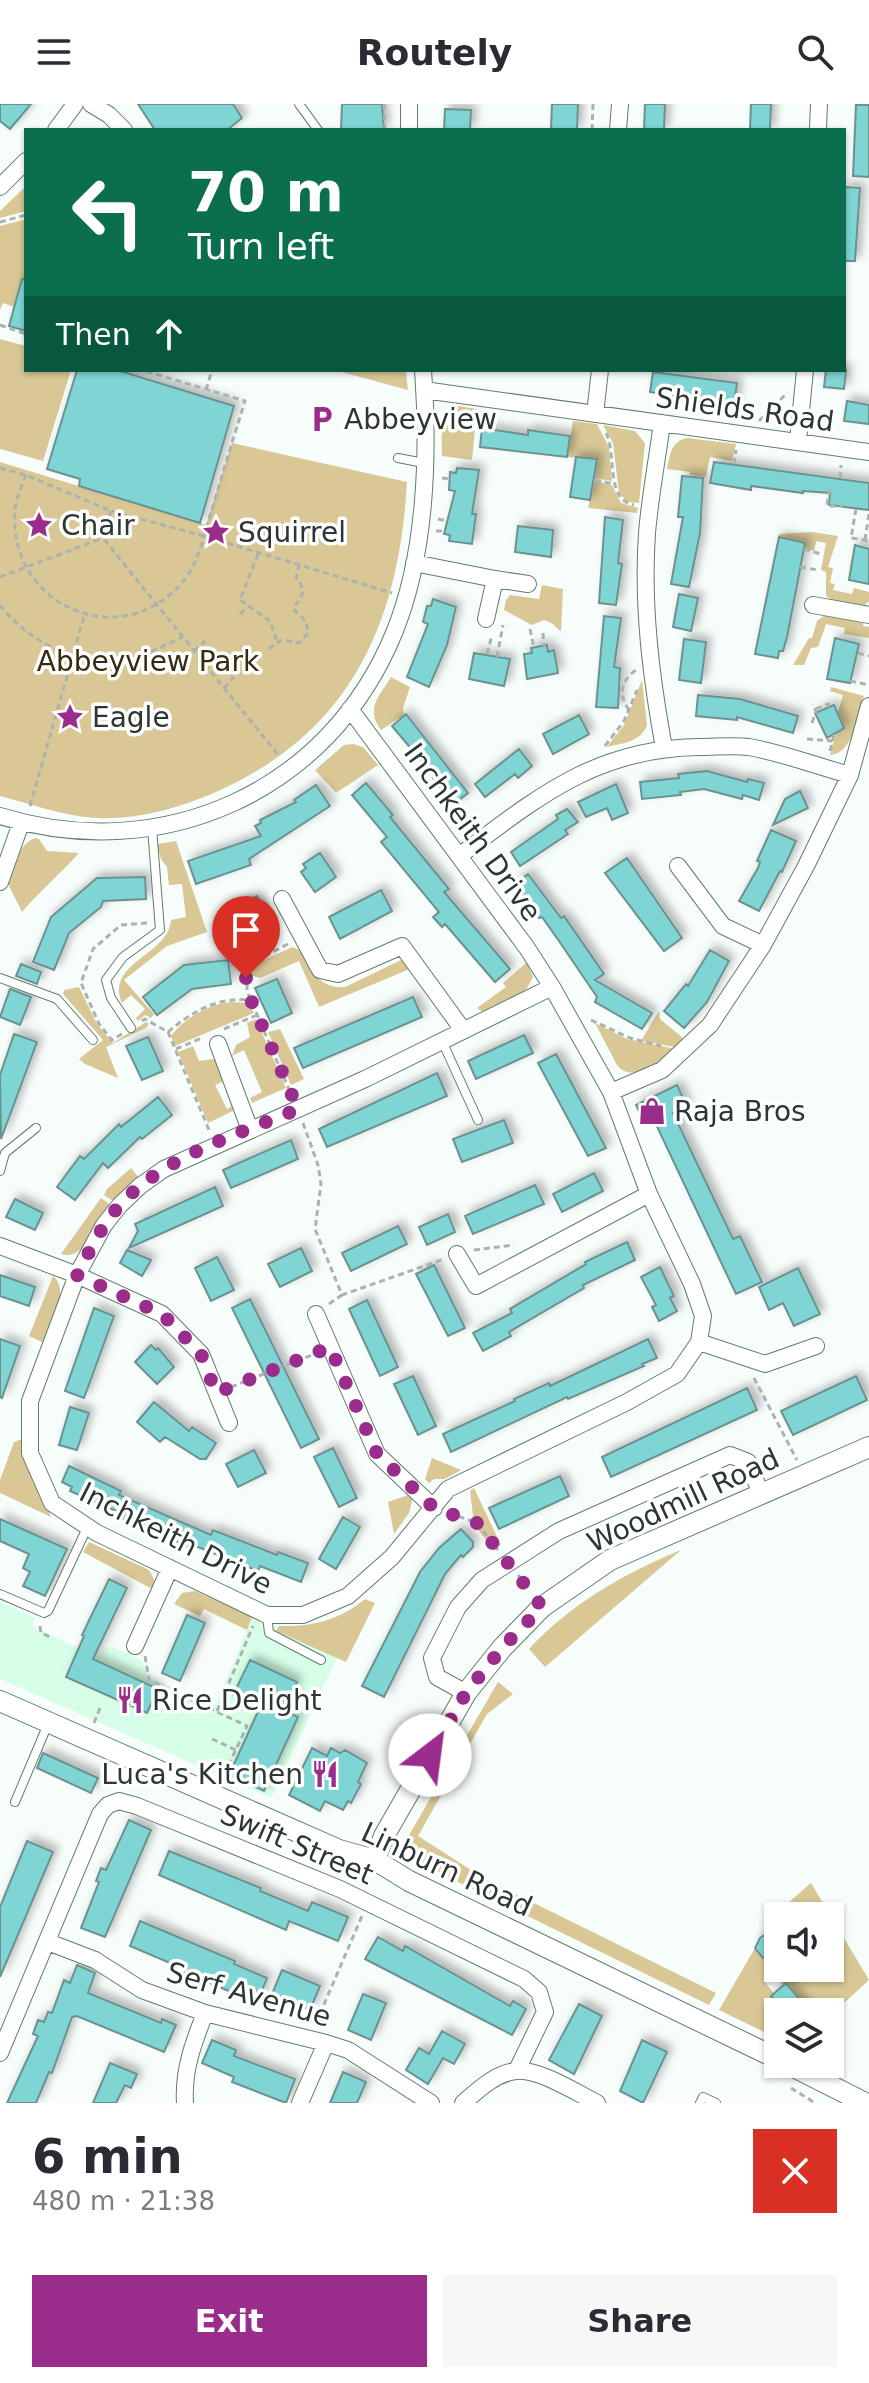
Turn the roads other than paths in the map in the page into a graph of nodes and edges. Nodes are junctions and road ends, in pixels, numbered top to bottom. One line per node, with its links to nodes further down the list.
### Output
1 (75, 104): 7 (street)
2 (91, 104): 8 (street)
3 (299, 104): 9 (lane)
4 (409, 104): 10 (street)
5 (620, 104): 11 (street)
6 (819, 104): 12 (street)
7 (57, 128)
8 (122, 128)
9 (317, 128)
10 (409, 128)
11 (618, 128)
12 (818, 128)
13 (24, 163): 14 (street)
14 (0, 187)
15 (423, 372): 18 (street)
16 (600, 372): 19 (street)
17 (804, 372): 21 (street)
18 (424, 390): 19 (street, Shields Road); 24 (street)
19 (597, 418): 20 (street, Shields Road)
20 (662, 423): 21 (street, Shields Road); 33 (street)
21 (798, 441): 22 (street, Shields Road)
22 (869, 452)
23 (398, 458): 24 (lane)
24 (425, 464): 25 (street)
25 (414, 563): 26 (street); 32 (street)
26 (495, 579): 27 (street); 30 (street)
27 (528, 584)
28 (813, 605): 29 (street)
29 (869, 615)
30 (486, 619)
31 (869, 706): 34 (street)
32 (350, 709): 37 (street); 38 (street, Inchkeith Drive)
33 (664, 748): 34 (street); 38 (street)
34 (850, 775): 42 (street)
35 (0, 816): 36 (street)
36 (25, 817): 37 (street); 40 (street)
37 (152, 828): 45 (lane)
38 (459, 856): 44 (street, Inchkeith Drive)
39 (678, 866): 42 (street)
40 (0, 882)
41 (282, 899): 46 (street)
42 (763, 945): 50 (street)
43 (0, 978): 47 (lane)
44 (552, 987): 46 (street, Inchkeith Drive); 50 (street, Inchkeith Drive)
45 (131, 1028)
46 (463, 1030): 48 (street, Inchkeith Drive)
47 (93, 1040)
48 (441, 1041): 51 (lane); 53 (street, Inchkeith Drive)
49 (220, 1043): 53 (street)
50 (611, 1092): 56 (street, Inchkeith Drive)
51 (478, 1120)
52 (36, 1128): 54 (lane)
53 (250, 1130): 59 (street, Inchkeith Drive)
54 (3, 1152): 55 (lane)
55 (0, 1171)
56 (649, 1194): 58 (street); 61 (street, Inchkeith Drive)
57 (0, 1246): 59 (street)
58 (457, 1254)
59 (77, 1275): 63 (street); 67 (street, Inchkeith Drive)
60 (316, 1314): 66 (street)
61 (699, 1342): 62 (street); 66 (street, Inchkeith Drive)
62 (816, 1346)
63 (229, 1423)
64 (869, 1447): 65 (street, Woodmill Road)
65 (761, 1494): 73 (street, Woodmill Road); 73 (street)
66 (434, 1508): 70 (street, Inchkeith Drive)
67 (88, 1527): 68 (street, Inchkeith Drive); 69 (lane)
68 (170, 1568): 70 (street, Inchkeith Drive); 71 (street)
69 (0, 1594)
70 (263, 1613): 72 (lane)
71 (135, 1646)
72 (321, 1660)
73 (466, 1693): 77 (street, Woodmill Road)
74 (0, 1701): 75 (street, Linburn Road)
75 (48, 1724): 76 (lane); 77 (street, Linburn Road)
76 (15, 1802)
77 (375, 1860): 81 (street, Linburn Road)
78 (48, 1942): 79 (street, Serf Avenue); 82 (street, Swift Street); 83 (street, Swift Street)
79 (205, 2013): 80 (street, Serf Avenue); 85 (street)
80 (318, 2041): 86 (street); 87 (street, Serf Avenue)
81 (764, 2052)
82 (0, 2053)
83 (517, 2070): 88 (street); 89 (street)
84 (816, 2078): 92 (street)
85 (185, 2103)
86 (300, 2103)
87 (431, 2103)
88 (463, 2103)
89 (597, 2103)
90 (700, 2103): 91 (lane)
91 (716, 2103)
92 (865, 2103)

